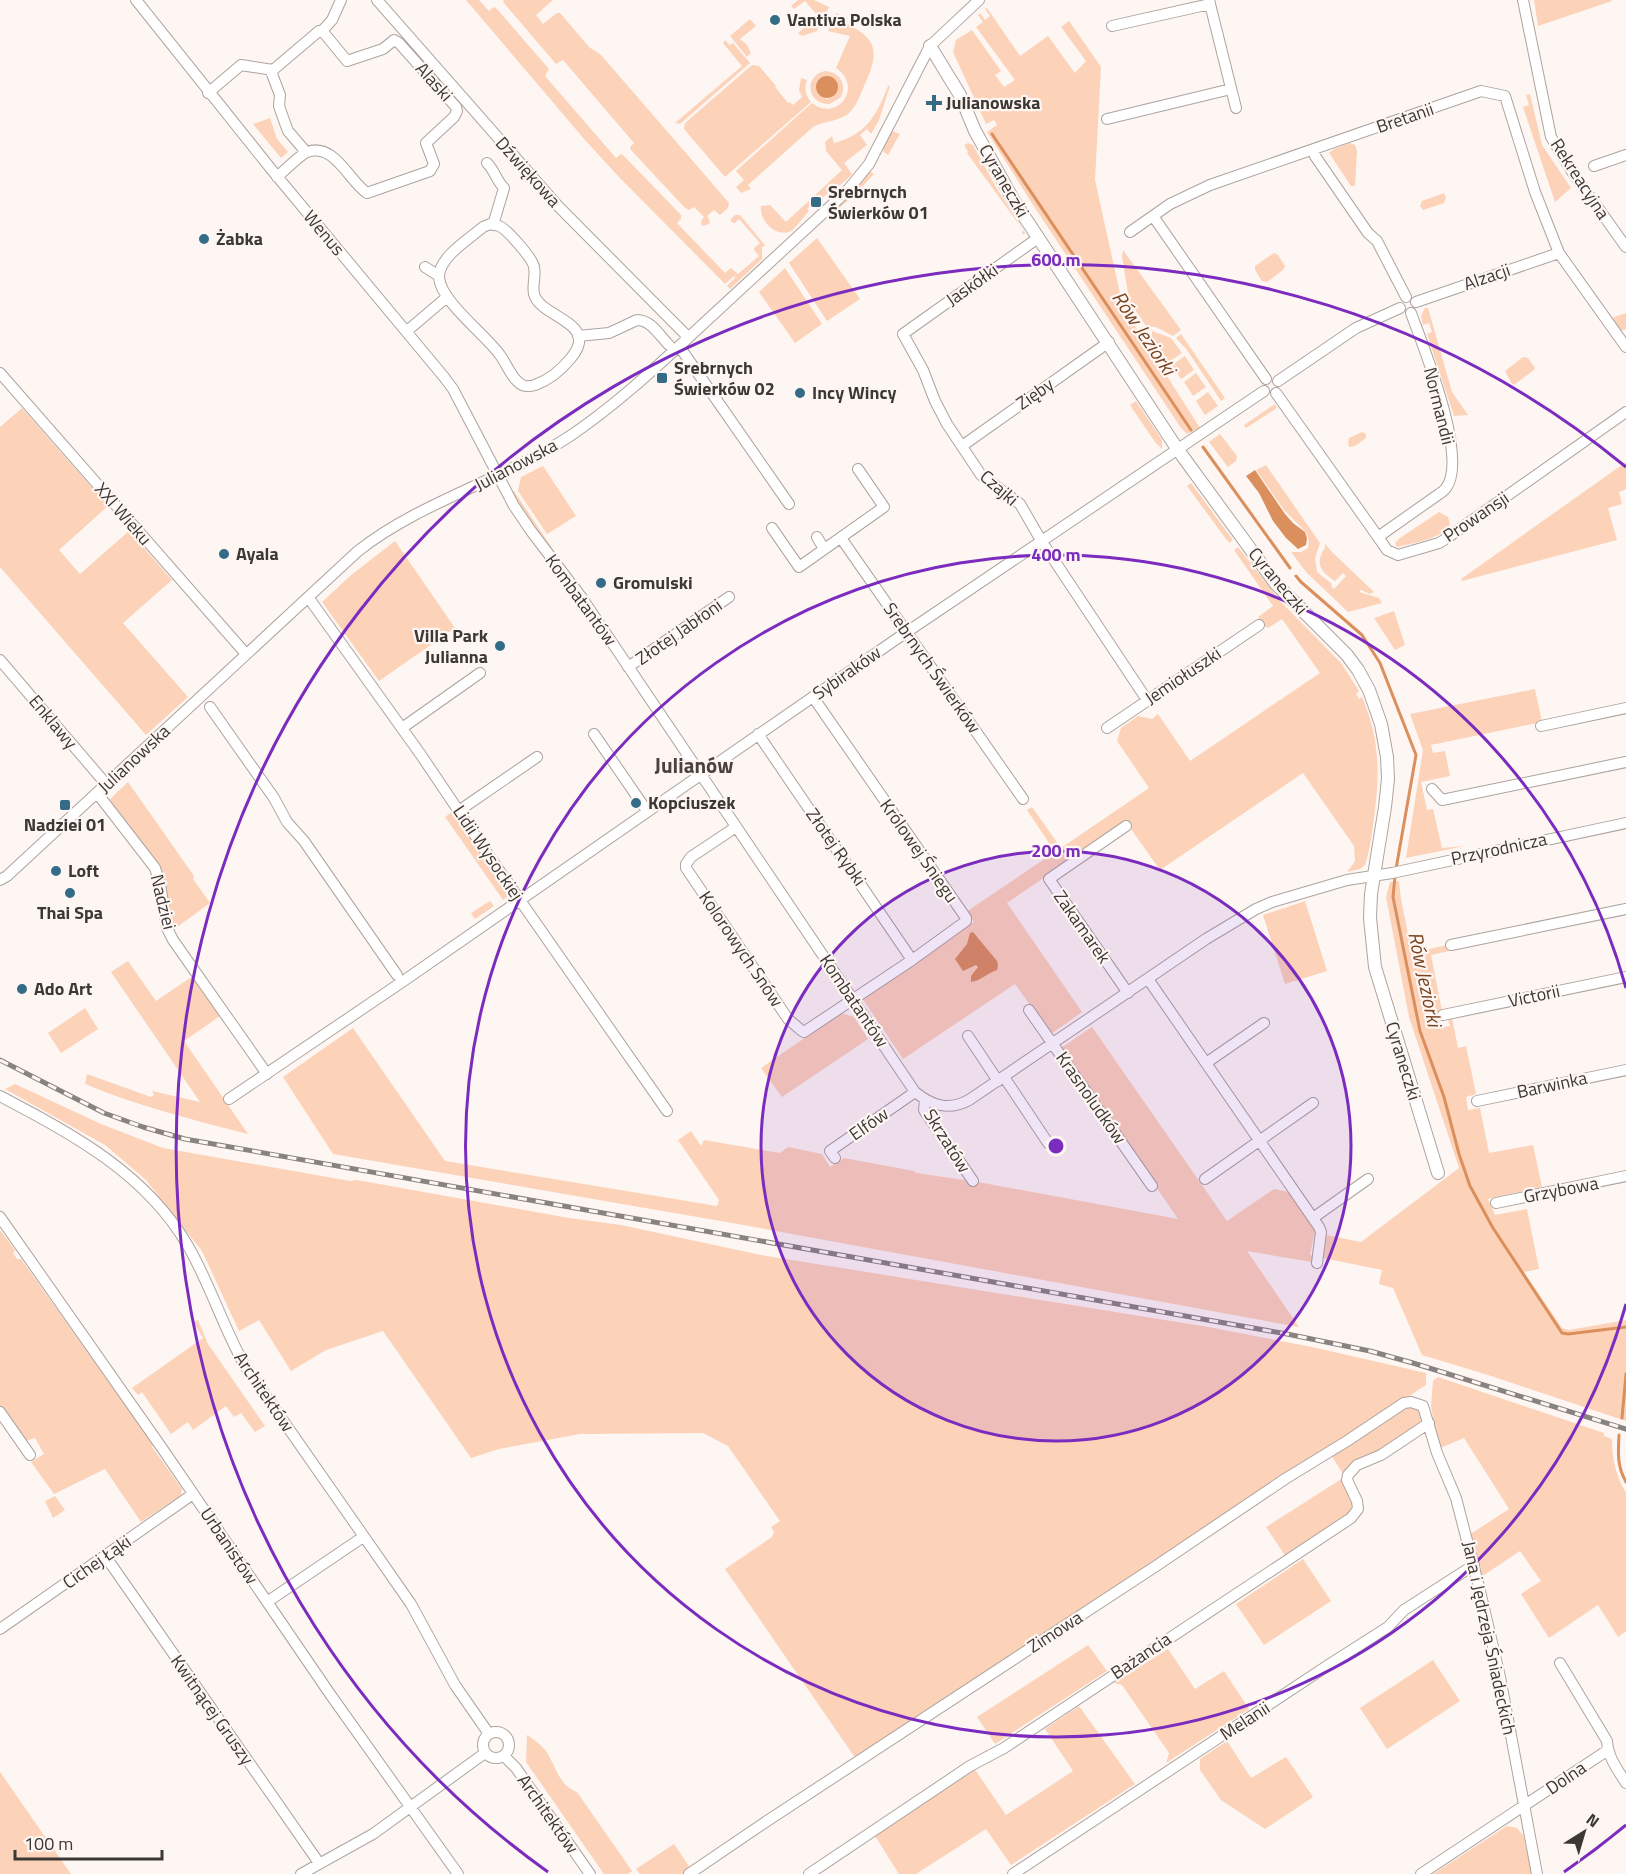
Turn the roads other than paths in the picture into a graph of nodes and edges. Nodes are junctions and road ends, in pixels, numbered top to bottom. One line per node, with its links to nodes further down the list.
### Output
1 (136, 0): 12 (street, Wenus)
2 (341, 0): 8 (street)
3 (377, 0): 36 (street, Dźwiękowa)
4 (979, 0): 9 (street, Julianowska)
5 (1523, 0): 25 (street, Rekreacyjna)
6 (1210, 2): 7 (street); 11 (street)
7 (1112, 26)
8 (321, 31): 10 (street); 16 (street, Alaski)
9 (930, 46): 24 (street, Cyraneczki); 36 (street, Julianowska)
10 (273, 70): 12 (street); 16 (street)
11 (1231, 89): 13 (street); 14 (street)
12 (208, 93): 20 (street, Wenus)
13 (1236, 108)
14 (1107, 119)
15 (1313, 150): 21 (street, Bretanii); 26 (street, Bretanii); 30 (street)
16 (306, 152): 20 (street)
17 (1626, 155): 19 (street)
18 (487, 163): 22 (street)
19 (1594, 166)
20 (277, 177): 33 (street, Wenus)
21 (1153, 216): 23 (street, Bretanii); 41 (street)
22 (494, 225): 28 (street); 35 (street)
23 (1130, 232)
24 (1038, 238): 34 (street, Jaskółki); 37 (street, Cyraneczki)
25 (1626, 247)
26 (1559, 253): 30 (street, Alzacji); 39 (street)
27 (425, 267): 28 (street)
28 (439, 276): 29 (street)
29 (447, 297): 33 (street); 35 (street)
30 (1411, 300): 31 (street); 32 (street)
31 (1401, 308): 32 (street); 42 (street)
32 (1411, 313): 54 (street, Normandii)
33 (407, 331): 49 (street, Wenus)
34 (906, 331): 46 (street, Czajki)
35 (578, 336): 38 (street)
36 (688, 337): 38 (street, Julianowska)
37 (1109, 342): 46 (street, Zięby); 47 (street, Cyraneczki)
38 (674, 345): 49 (street, Julianowska); 50 (street)
39 (1626, 347)
40 (0, 373): 61 (street, XXI Wieku)
41 (1266, 379): 42 (street); 43 (street)
42 (1278, 381): 44 (street)
43 (1264, 391): 44 (street); 47 (street)
44 (1276, 393): 54 (street, Prowansji)
45 (1626, 412): 54 (street, Prowansji)
46 (962, 446): 55 (street, Czajki)
47 (1178, 450): 55 (street, Sybiraków); 86 (street, Cyraneczki)
48 (858, 469): 53 (street)
49 (497, 476): 57 (street, Julianowska); 63 (street, Kombatantów)
50 (789, 504)
51 (772, 528): 56 (street)
52 (817, 537): 56 (street)
53 (841, 537): 56 (street); 60 (street, Srebrnych Świerków)
54 (1378, 537)
55 (1042, 542): 60 (street, Sybiraków); 66 (street, Czajki)
56 (824, 549)
57 (308, 597): 61 (street, Julianowska); 70 (street, Lidii Wysockiej)
58 (729, 597): 63 (street, Złotej Jabłoni)
59 (1259, 625): 66 (street, Jemiołuszki)
60 (907, 632): 65 (street, Sybiraków); 80 (street, Srebrnych Świerków)
61 (246, 654): 77 (street, Julianowska)
62 (0, 660): 77 (street, Enklawy)
63 (628, 667): 76 (street, Kombatantów)
64 (480, 673): 70 (street)
65 (813, 697): 73 (street, Sybiraków); 91 (street, Królowej Śniegu)
66 (1147, 700): 71 (street, Jemiołuszki)
67 (210, 707): 92 (street)
68 (1626, 708): 69 (street)
69 (1541, 726)
70 (402, 728): 81 (street, Lidii Wysockiej)
71 (1107, 728)
72 (594, 734): 82 (street)
73 (758, 734): 76 (street, Sybiraków); 91 (street, Złotej Rybki)
74 (537, 757): 81 (street)
75 (1626, 762): 78 (street)
76 (700, 774): 82 (street, Sybiraków); 85 (street, Kombatantów)
77 (106, 784): 79 (street, Julianowska)
78 (1431, 789)
79 (97, 793): 87 (street, Julianowska); 104 (street, Nadziei)
80 (1023, 799)
81 (460, 810): 88 (street, Lidii Wysockiej)
82 (647, 811): 88 (street, Sybiraków)
83 (1626, 823): 86 (street, Przyrodnicza)
84 (1126, 826): 95 (street, Zakamarek)
85 (736, 827): 96 (street, Kombatantów); 96 (street, Kolorowych Snów)
86 (1373, 875): 94 (street, Kombatantów); 116 (street, Cyraneczki)
87 (0, 880)
88 (520, 900): 104 (street); 112 (street, Lidii Wysockiej)
89 (1626, 909): 90 (street)
90 (1451, 945)
91 (912, 960): 96 (street, Królowej Śniegu)
92 (397, 975)
93 (1626, 977): 98 (street, Victorii)
94 (1148, 979): 95 (street, Kombatantów); 102 (street)
95 (1128, 993): 101 (street, Kombatantów)
96 (854, 1000): 106 (street, Kombatantów)
97 (1029, 1010): 101 (street, Krasnoludków)
98 (1443, 1015)
99 (1264, 1023): 102 (street)
100 (968, 1036): 105 (street)
101 (1053, 1043): 105 (street, Kombatantów); 121 (street, Krasnoludków)
102 (1206, 1063): 113 (street)
103 (1626, 1070): 110 (street, Barwinka)
104 (267, 1074): 108 (street)
105 (1001, 1079): 109 (street, Kombatantów); 114 (street)
106 (915, 1092): 109 (street, Kombatantów); 115 (street, Elfów)
107 (0, 1096): 131 (street, Architektów)
108 (229, 1099)
109 (925, 1100): 120 (street, Skrzatów)
110 (1477, 1101)
111 (1313, 1103): 113 (street)
112 (667, 1111)
113 (1260, 1141): 118 (street); 124 (street)
114 (1048, 1143)
115 (835, 1158)
116 (1438, 1173)
117 (1626, 1176): 122 (street, Grzybowa)
118 (1205, 1179)
119 (1368, 1179): 124 (street)
120 (973, 1181)
121 (1152, 1186)
122 (1496, 1203)
123 (0, 1217): 130 (street, Urbanistów)
124 (1313, 1218): 125 (street)
125 (1317, 1263)
126 (1423, 1406): 128 (street, Jana i Jędrzeja Śniadeckich); 148 (street, Zimowa)
127 (0, 1412): 129 (street)
128 (1428, 1423): 133 (street, Jana i Jędrzeja Śniadeckich); 149 (street, Bażancia)
129 (30, 1455)
130 (193, 1494): 132 (street, Cichej Łąki); 134 (street, Urbanistów)
131 (363, 1537): 134 (street); 137 (street, Architektów)
132 (106, 1557): 135 (street, Cichej Łąki); 144 (street, Kwitnącej Gruszy)
133 (1474, 1565): 142 (street, Jana i Jędrzeja Śniadeckich); 150 (street, Melanii)
134 (267, 1602): 143 (street, Urbanistów)
135 (0, 1629)
136 (1560, 1662): 138 (street, Dolna)
137 (489, 1734): 139 (street); 140 (street)
138 (1608, 1750): 141 (street, Dolna); 142 (street, Dolna)
139 (485, 1753): 140 (street); 143 (street)
140 (504, 1756): 147 (street, Architektów)
141 (1626, 1783)
142 (1524, 1806): 151 (street, Dolna); 152 (street, Jana i Jędrzeja Śniadeckich)
143 (411, 1807): 144 (street); 146 (street, Urbanistów)
144 (319, 1863): 145 (street)
145 (302, 1874)
146 (458, 1874)
147 (590, 1874)
148 (689, 1874)
149 (809, 1874)
150 (1013, 1874)
151 (1420, 1874)
152 (1537, 1874)

